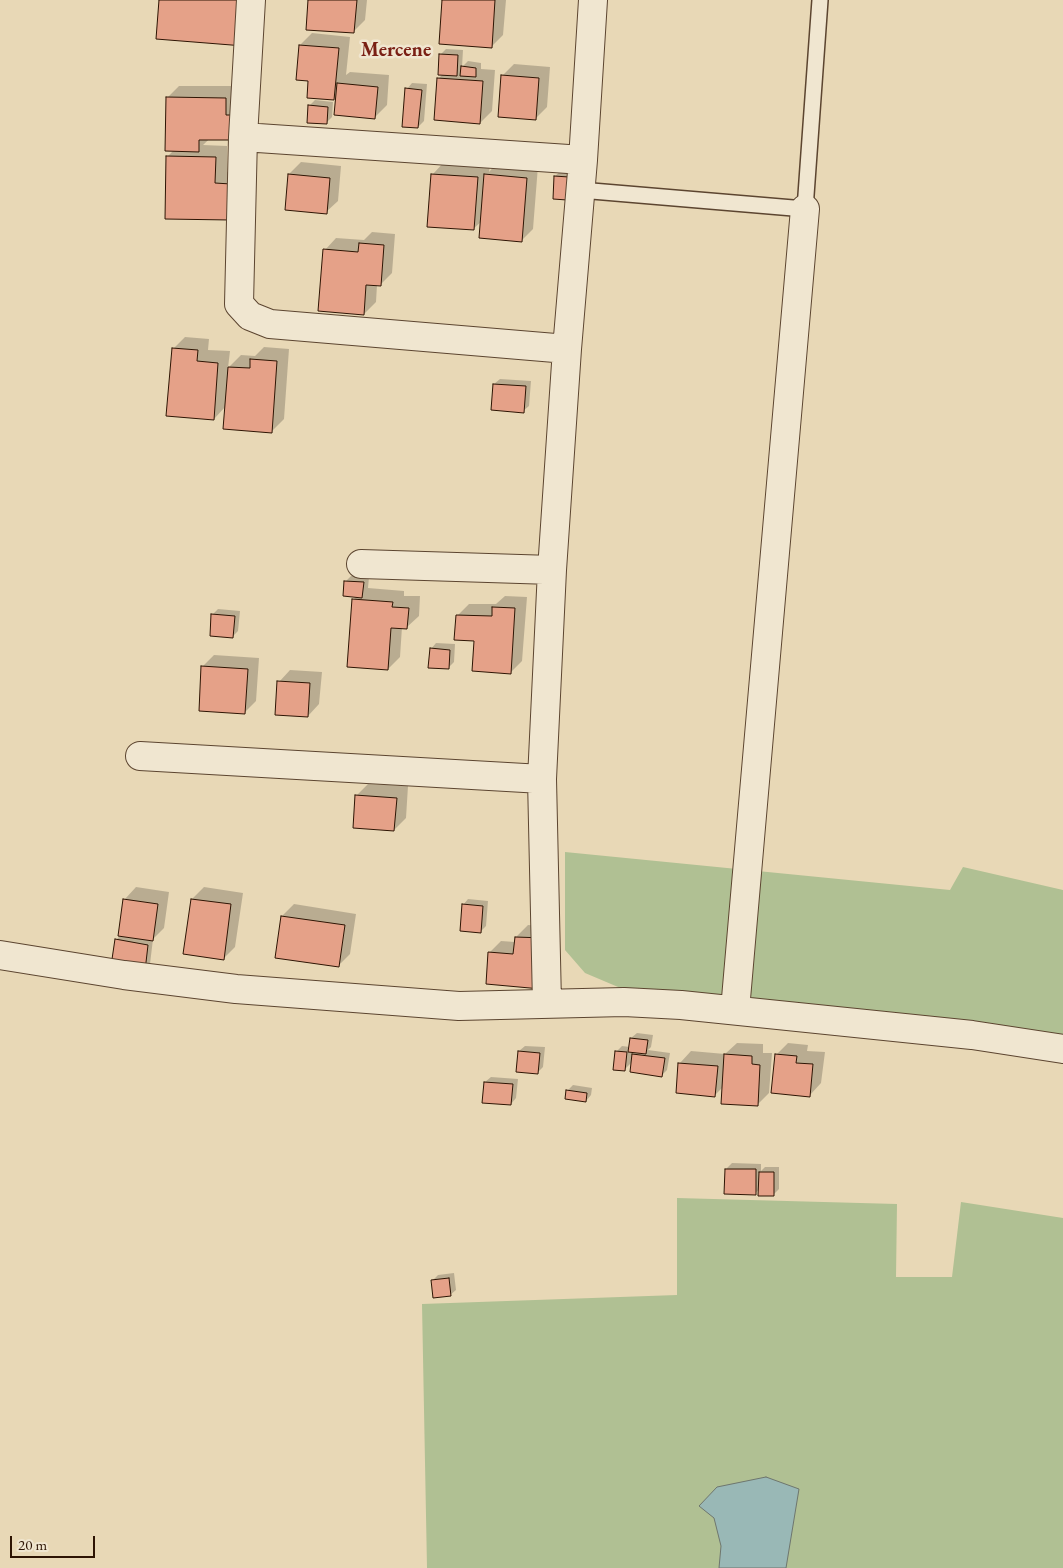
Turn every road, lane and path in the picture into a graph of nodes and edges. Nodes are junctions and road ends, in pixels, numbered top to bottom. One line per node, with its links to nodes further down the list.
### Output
1 (251, 0): 4 (street)
2 (593, 0): 5 (street)
3 (820, 0): 7 (lane)
4 (243, 137): 5 (street); 8 (street)
5 (583, 160): 6 (street)
6 (580, 190): 7 (lane); 8 (street)
7 (804, 209): 15 (street)
8 (567, 349): 10 (street)
9 (361, 564): 10 (street)
10 (552, 570): 12 (street)
11 (140, 756): 12 (street)
12 (542, 779): 14 (street)
13 (0, 955): 14 (street)
14 (546, 1003): 15 (street)
15 (735, 1010): 16 (street)
16 (1063, 1049)

